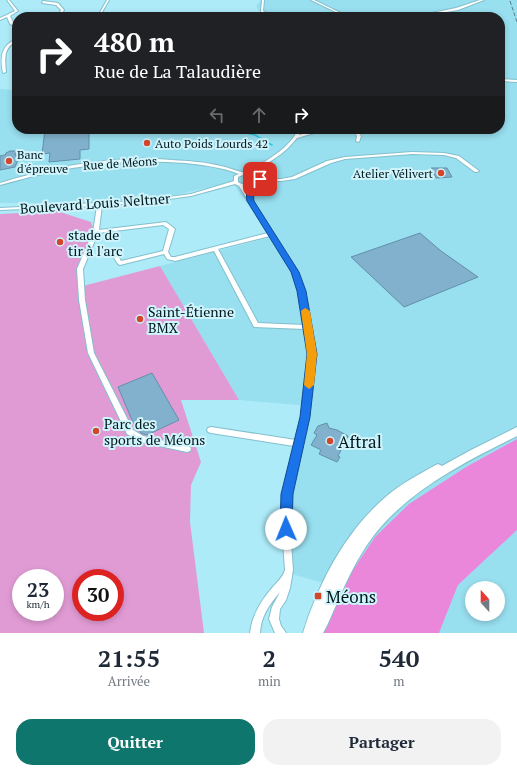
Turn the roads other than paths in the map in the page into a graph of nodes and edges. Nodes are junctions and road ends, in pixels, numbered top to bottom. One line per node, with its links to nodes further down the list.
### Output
1 (8, 0): 7 (street)
2 (108, 0): 9 (street)
3 (263, 0): 10 (street)
4 (312, 0): 11 (street)
5 (483, 0): 12 (street)
6 (43, 2): 8 (street)
7 (15, 12)
8 (62, 12)
9 (101, 12)
10 (264, 12)
11 (337, 12)
12 (441, 12)
13 (12, 13): 14 (street)
14 (8, 15): 15 (street); 16 (street)
15 (0, 19)
16 (12, 24)
17 (12, 42): 18 (street)
18 (4, 72)
19 (505, 80): 20 (street)
20 (517, 81)
21 (299, 134): 24 (street)
22 (308, 134): 24 (street)
23 (358, 134): 25 (street)
24 (298, 137): 27 (street)
25 (358, 141)
26 (477, 171): 29 (street)
27 (251, 173): 28 (street); 29 (street)
28 (241, 174): 30 (street); 31 (street, Rue de Méons)
29 (260, 180): 32 (street)
30 (236, 182): 33 (street); 35 (street, Boulevard Louis Neltner)
31 (0, 184)
32 (256, 184): 33 (street); 34 (street)
33 (241, 186): 34 (street)
34 (249, 196): 38 (street)
35 (100, 205): 36 (street, Boulevard Louis Neltner); 37 (street)
36 (0, 210)
37 (96, 232): 40 (street); 46 (street)
38 (272, 234): 39 (street); 42 (street)
39 (215, 248): 40 (street); 42 (street)
40 (165, 252): 41 (street)
41 (114, 253)
42 (308, 327): 45 (street)
43 (211, 430): 45 (street)
44 (517, 431): 47 (main road)
45 (299, 444): 48 (street)
46 (187, 449)
47 (466, 458): 51 (main road); 52 (main road)
48 (286, 579): 49 (street); 50 (street)
49 (255, 633)
50 (281, 633)
51 (309, 633)
52 (315, 633)

